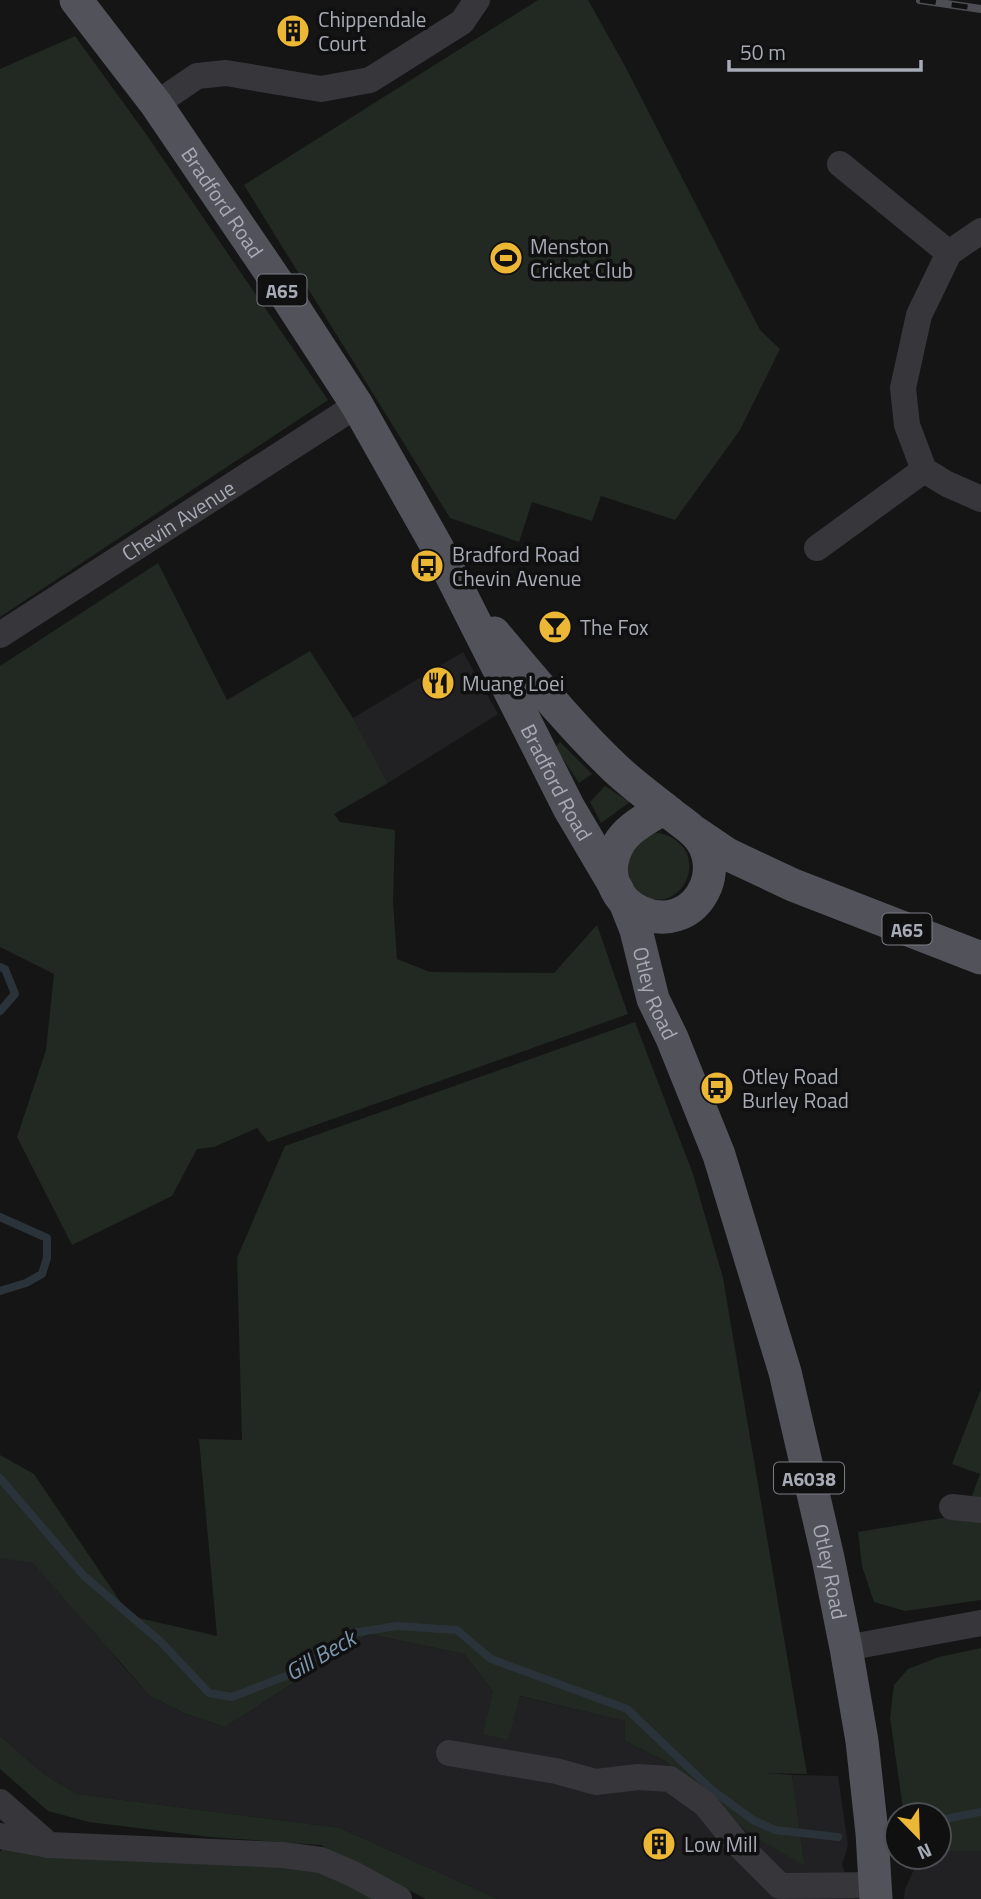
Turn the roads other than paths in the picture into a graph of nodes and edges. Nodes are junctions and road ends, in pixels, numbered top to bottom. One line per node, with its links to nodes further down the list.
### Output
1 (76, 0): 3 (main road, Bradford Road / A65)
2 (477, 0): 3 (street)
3 (156, 104): 7 (main road, Bradford Road / A65)
4 (840, 164): 6 (street)
5 (981, 231): 6 (street)
6 (949, 253): 8 (street)
7 (357, 405): 11 (main road, Bradford Road / A65); 12 (street, Chevin Avenue)
8 (924, 470): 9 (street); 10 (street)
9 (981, 499)
10 (817, 548)
11 (464, 596): 13 (main road, Bradford Road / A65); 16 (main road, Bradford Road / A65)
12 (0, 635)
13 (664, 808): 14 (main road, A65); 16 (main road)
14 (692, 831): 15 (main road, A65); 17 (main road, A65)
15 (793, 885): 17 (main road, A65); 18 (main road, A65)
16 (621, 896): 17 (main road, A65); 19 (main road, Otley Road / A6038)
17 (689, 905): 19 (main road, Otley Road / A6038)
18 (981, 958)
19 (672, 1038): 23 (main road, Otley Road / A6038)
20 (952, 1507): 21 (street)
21 (981, 1510)
22 (981, 1623): 23 (street)
23 (846, 1648): 28 (main road, Otley Road / A6038)
24 (449, 1753): 28 (street)
25 (0, 1802): 27 (street)
26 (0, 1836): 27 (street)
27 (49, 1844): 29 (street)
28 (876, 1892)
29 (399, 1899)

